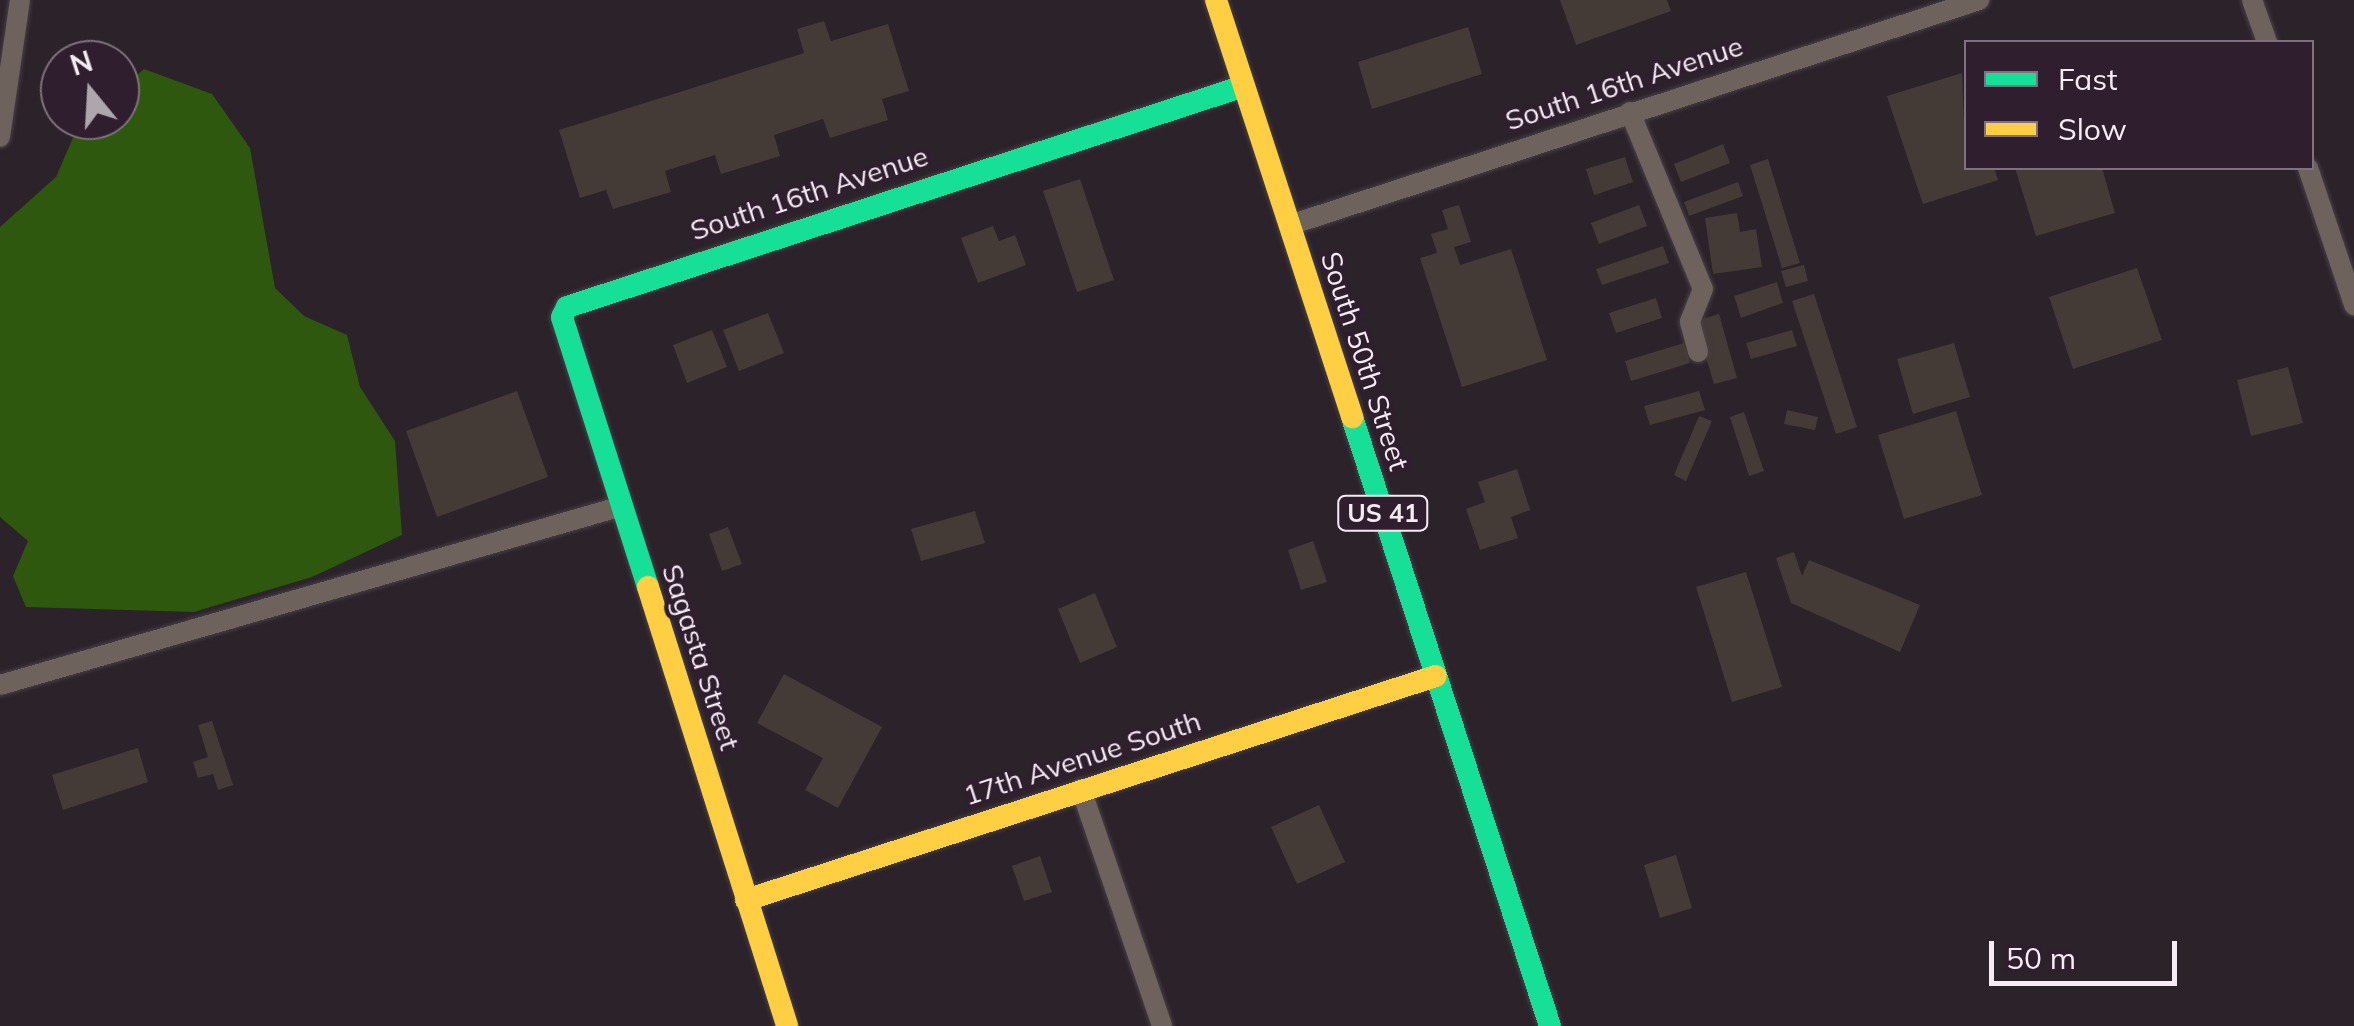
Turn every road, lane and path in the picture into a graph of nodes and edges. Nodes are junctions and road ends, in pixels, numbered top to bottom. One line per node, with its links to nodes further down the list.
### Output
1 (20, 0): 8 (street)
2 (1216, 0): 6 (street, South 50th Street / US 41)
3 (1978, 0): 7 (street, South 16th Avenue)
4 (2252, 0): 5 (street)
5 (2265, 40)
6 (1244, 86): 10 (street, South 50th Street / US 41); 11 (street, South 16th Avenue)
7 (1630, 112): 10 (street, South 16th Avenue); 13 (street)
8 (0, 138)
9 (2309, 170): 12 (street)
10 (1290, 225): 15 (street, South 50th Street / US 41)
11 (566, 306): 14 (street, Sagasta Street)
12 (2354, 306)
13 (1698, 352)
14 (622, 506): 16 (street); 18 (street, Sagasta Street)
15 (1436, 676): 17 (street, 17th Avenue South); 21 (street, South 50th Street / US 41)
16 (0, 684)
17 (1082, 789): 18 (street, 17th Avenue South); 20 (street)
18 (746, 900): 19 (street, Sagasta Street)
19 (786, 1026)
20 (1162, 1026)
21 (1550, 1026)

